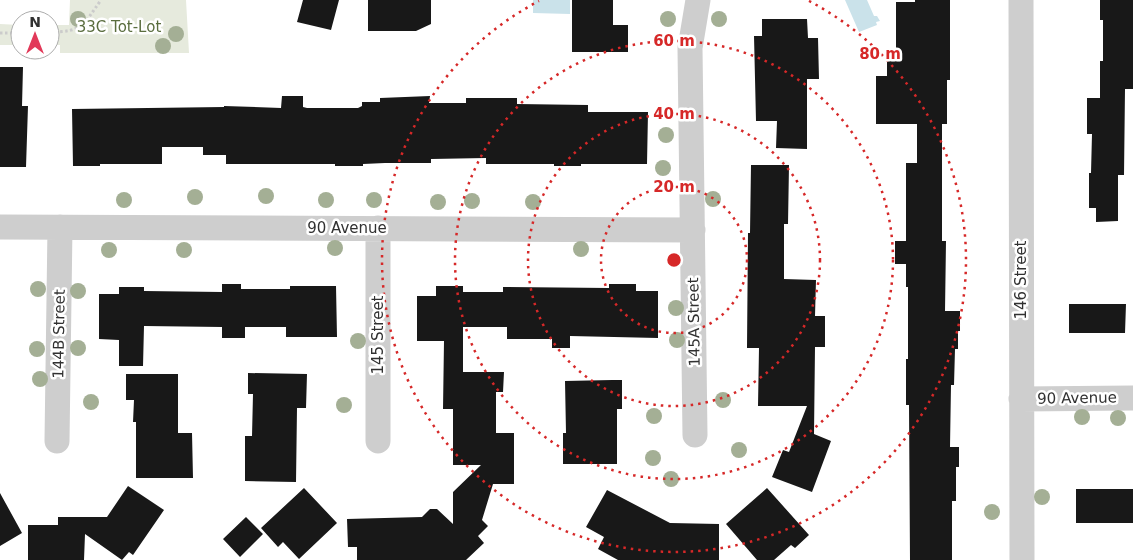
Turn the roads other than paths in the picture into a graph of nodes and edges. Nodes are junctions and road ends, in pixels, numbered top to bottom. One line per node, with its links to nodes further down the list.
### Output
1 (698, 0): 6 (street, 145A Street)
2 (1021, 0): 8 (street, 146 Street)
3 (0, 227): 4 (street, 90 Avenue)
4 (60, 227): 5 (street, 90 Avenue); 10 (street, 144B Street)
5 (378, 228): 6 (street, 90 Avenue); 11 (street, 145 Street)
6 (693, 230): 9 (street, 145A Street)
7 (1133, 398): 8 (street, 90 Avenue)
8 (1021, 399): 12 (street, 146 Street)
9 (695, 435)
10 (57, 441)
11 (378, 442)
12 (1022, 560)

